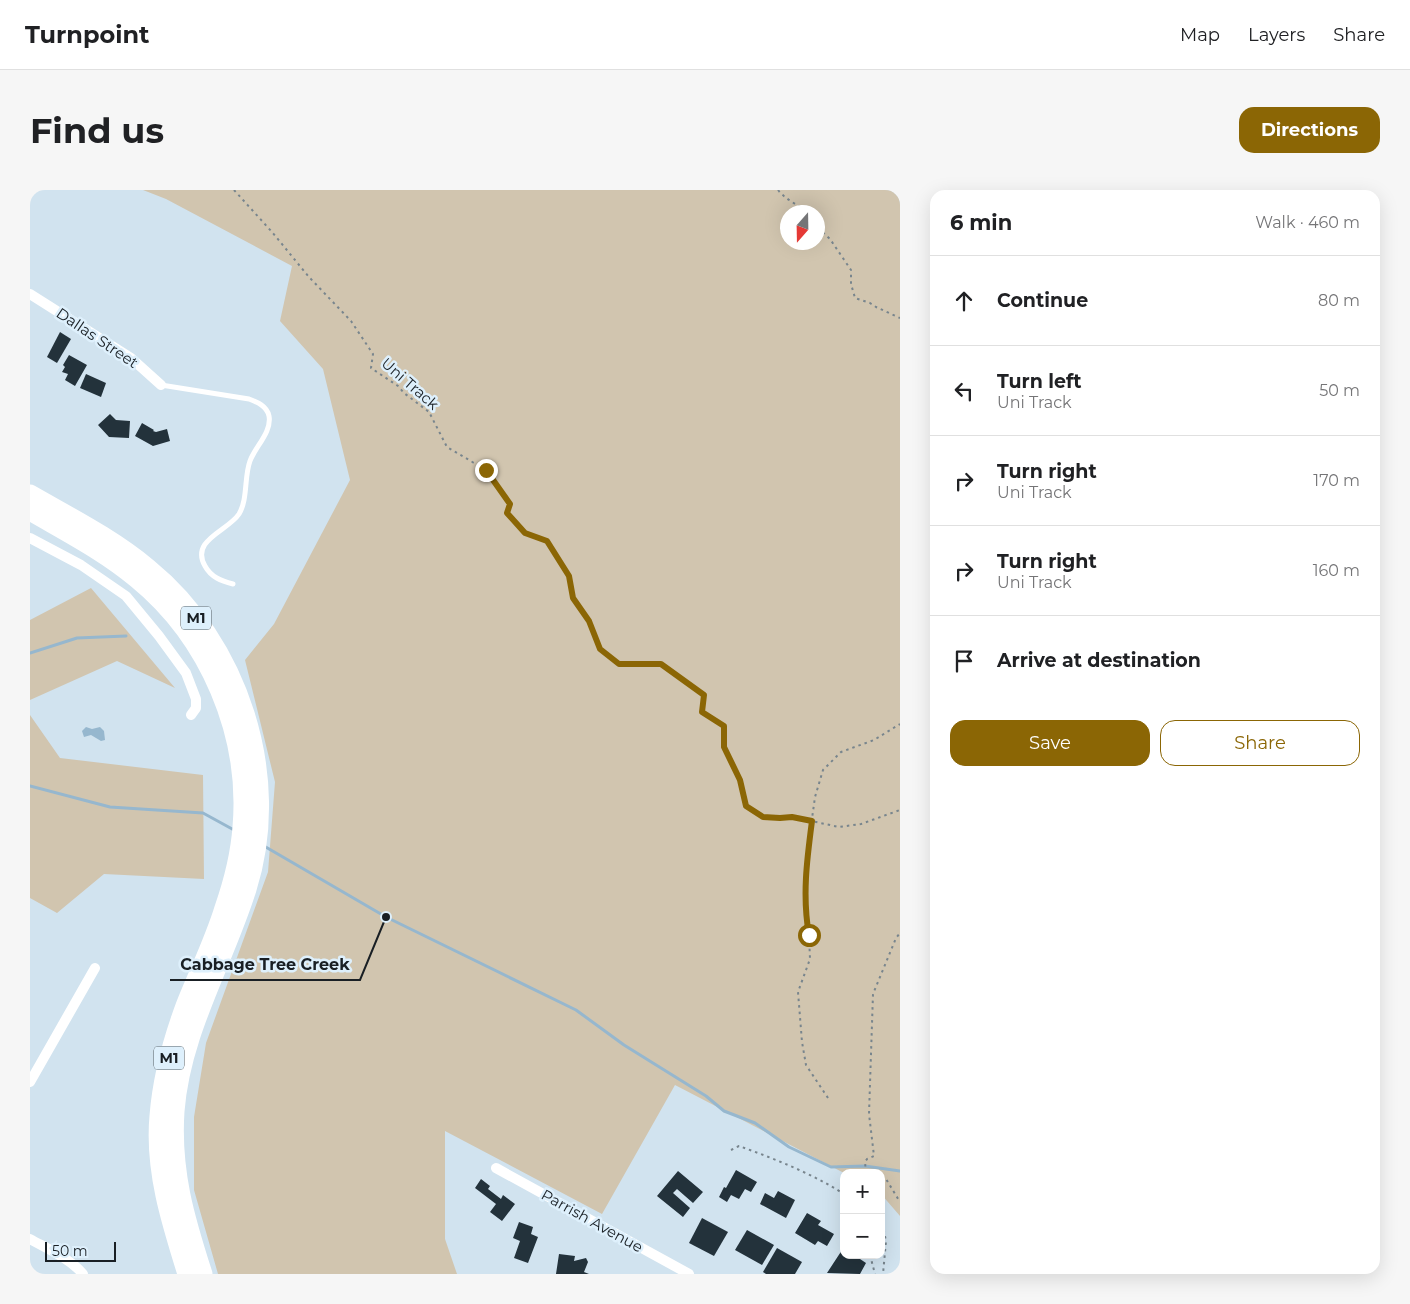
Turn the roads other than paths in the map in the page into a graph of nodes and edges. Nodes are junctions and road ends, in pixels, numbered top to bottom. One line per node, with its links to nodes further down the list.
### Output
1 (30, 294): 2 (street, Dallas Street)
2 (161, 385): 6 (lane)
3 (30, 494): 8 (highway, M1)
4 (30, 512): 8 (highway, M1)
5 (30, 538): 7 (street)
6 (233, 584)
7 (191, 716)
8 (251, 812): 9 (highway, M1)
9 (247, 852): 15 (highway, M1); 16 (highway, M1)
10 (95, 968): 11 (street)
11 (30, 1082)
12 (496, 1168): 17 (street, Parrish Avenue)
13 (30, 1239): 14 (street)
14 (83, 1274)
15 (187, 1274)
16 (203, 1274)
17 (689, 1274)

